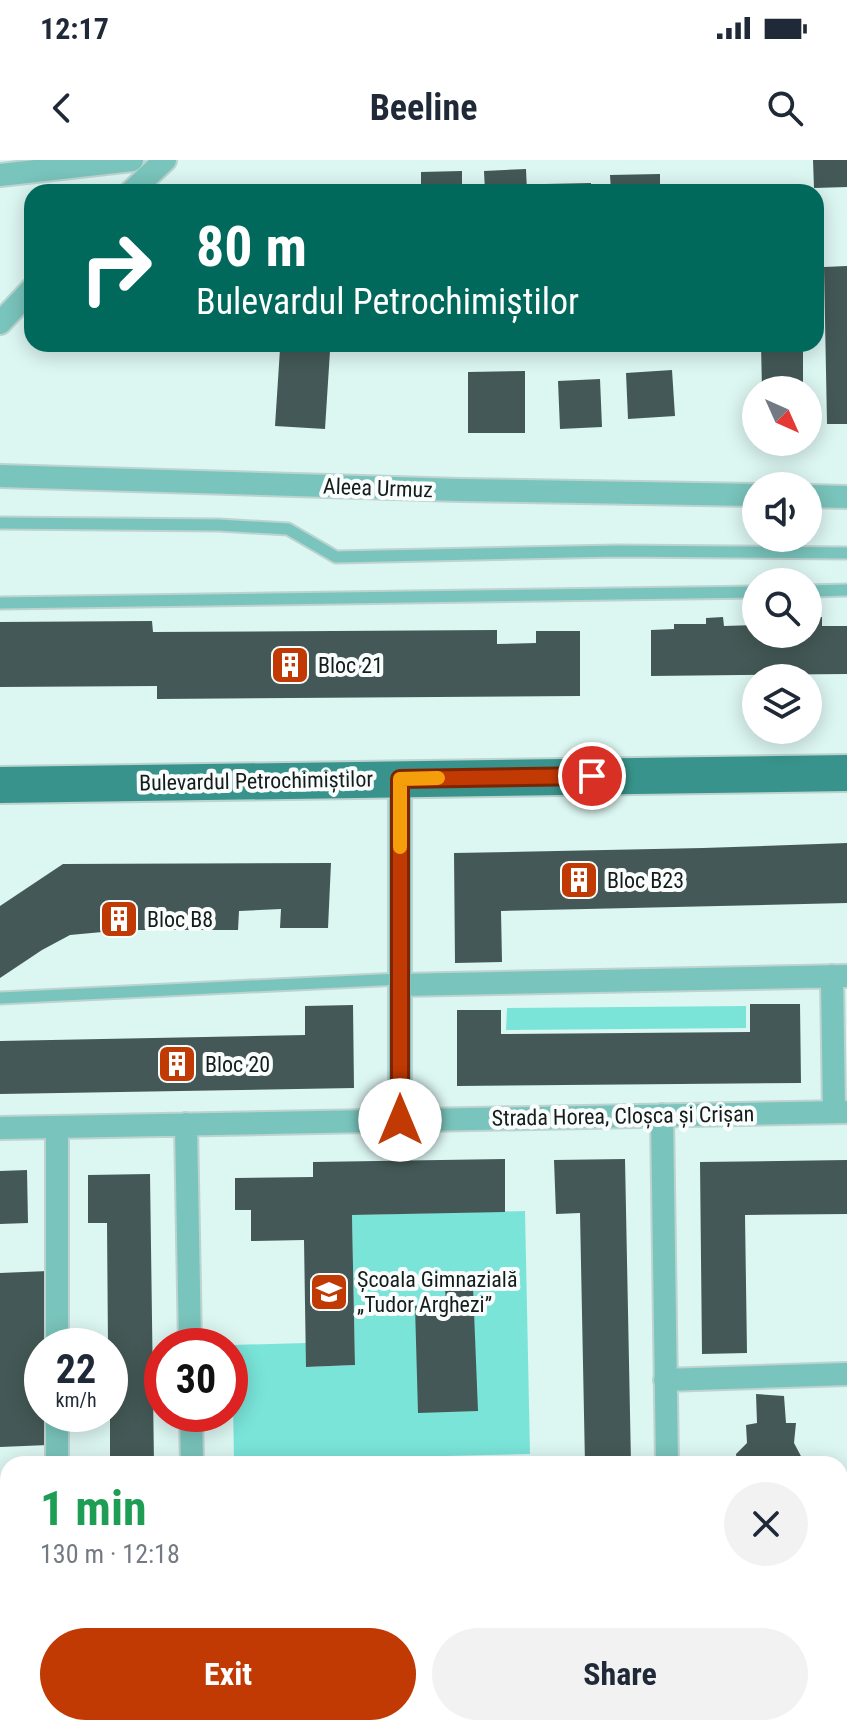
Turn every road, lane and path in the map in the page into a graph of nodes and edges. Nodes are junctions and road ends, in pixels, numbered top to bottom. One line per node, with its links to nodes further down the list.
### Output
1 (132, 160): 3 (street)
2 (165, 160): 4 (street)
3 (0, 175)
4 (140, 184)
5 (24, 298): 6 (street)
6 (0, 323)
7 (0, 476): 8 (street, Aleea Urmuz)
8 (742, 495)
9 (822, 496): 10 (street)
10 (847, 497)
11 (0, 523): 12 (lane)
12 (847, 553)
13 (847, 590): 14 (lane)
14 (822, 591)
15 (742, 592): 16 (lane)
16 (0, 603)
17 (847, 773): 18 (main road, Bulevardul Petrochimiștilor)
18 (400, 779): 19 (main road, Bulevardul Petrochimiștilor); 21 (street)
19 (0, 785)
20 (840, 976): 21 (street); 23 (street)
21 (400, 982): 22 (lane); 25 (street)
22 (0, 998)
23 (840, 1112): 24 (street, Strada Horea, Cloșca și Crișan)
24 (662, 1115): 25 (street, Strada Horea, Cloșca și Crișan); 32 (street)
25 (400, 1120): 26 (street, Strada Horea, Cloșca și Crișan)
26 (186, 1124): 27 (street, Strada Horea, Cloșca și Crișan); 30 (street)
27 (57, 1127): 28 (street, Strada Horea, Cloșca și Crișan); 29 (street)
28 (0, 1128)
29 (57, 1328)
30 (190, 1328)
31 (847, 1374): 32 (street)
32 (665, 1380): 37 (street)
33 (57, 1432): 35 (street)
34 (191, 1432): 36 (street)
35 (57, 1456)
36 (192, 1456)
37 (667, 1456)

